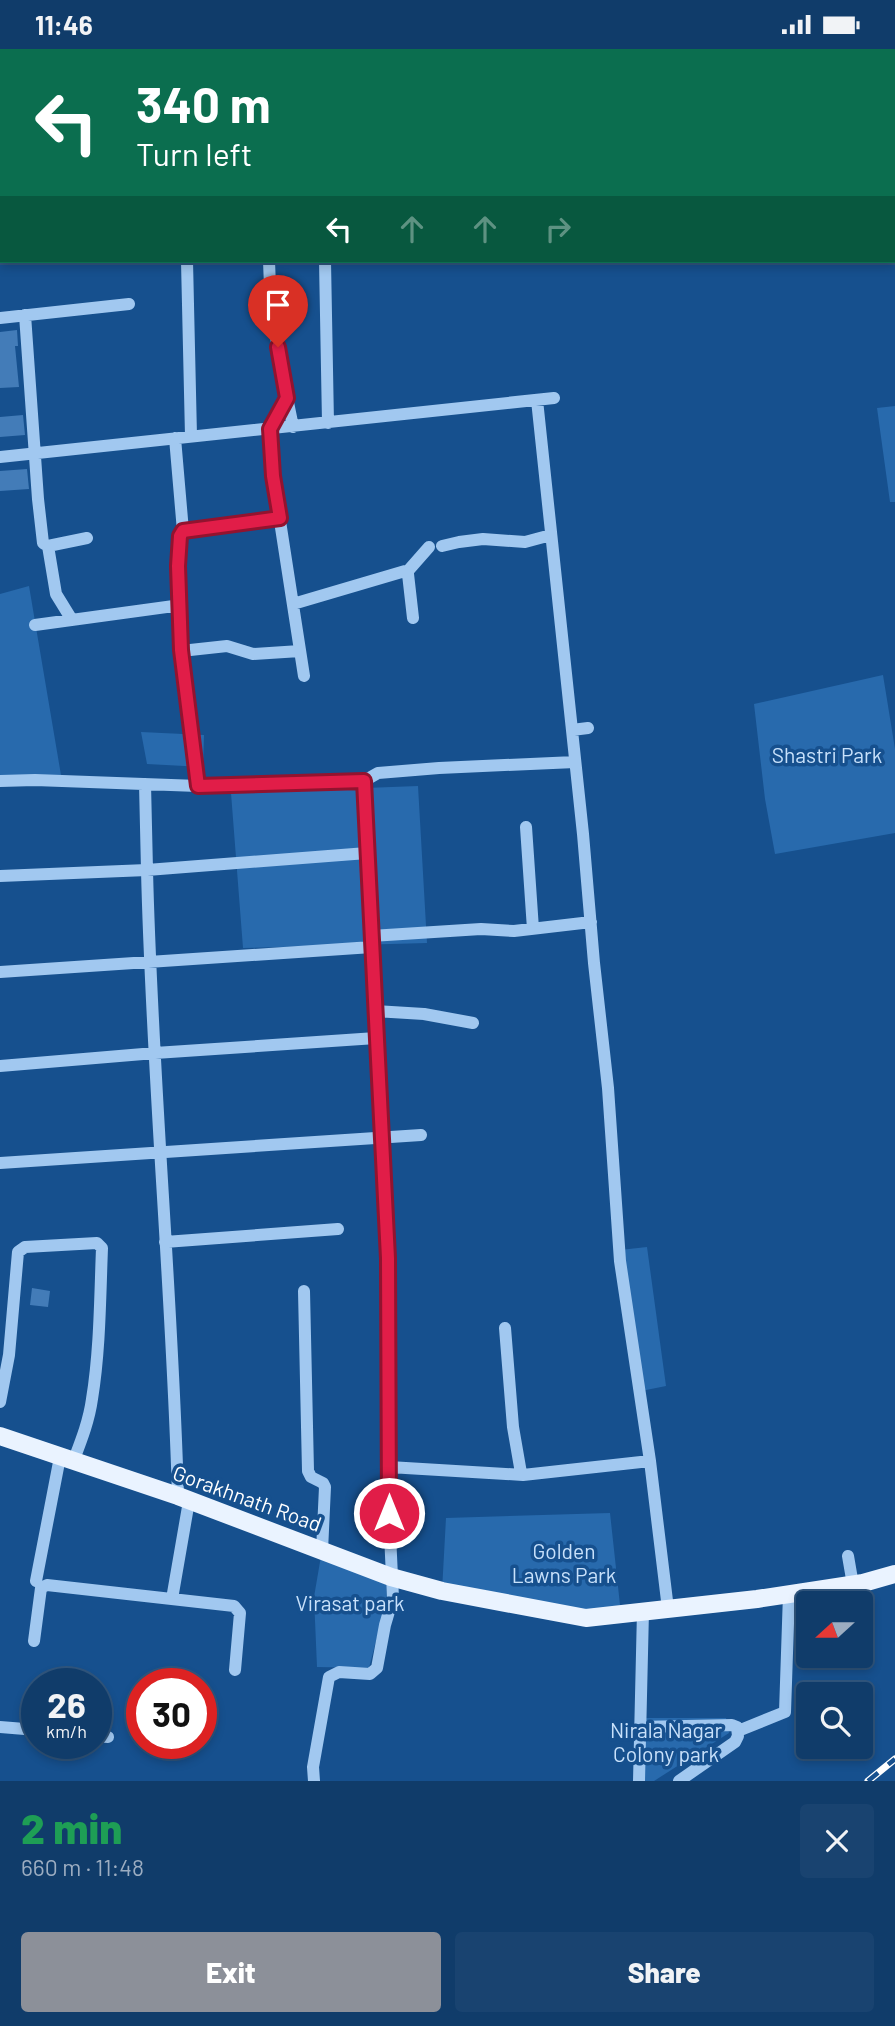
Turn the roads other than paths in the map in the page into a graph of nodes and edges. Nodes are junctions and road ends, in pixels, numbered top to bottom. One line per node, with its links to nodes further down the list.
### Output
1 (187, 263): 13 (street)
2 (269, 263): 7 (street)
3 (325, 263): 10 (street)
4 (129, 304): 5 (street)
5 (25, 315): 6 (street); 15 (street)
6 (0, 318)
7 (287, 398): 11 (street); 12 (street)
8 (554, 398): 9 (street)
9 (537, 400): 10 (street); 19 (street)
10 (328, 423): 11 (street)
11 (293, 427): 12 (street)
12 (270, 429): 13 (street); 17 (street)
13 (191, 436): 14 (street)
14 (174, 438): 15 (street); 18 (street)
15 (35, 453): 16 (street); 21 (street)
16 (0, 457)
17 (280, 518): 18 (street); 23 (street)
18 (183, 531): 24 (street)
19 (551, 535): 22 (street); 32 (street)
20 (87, 538): 21 (street)
21 (48, 546): 26 (street)
22 (407, 572): 23 (street); 25 (street)
23 (293, 604): 29 (street)
24 (181, 605): 26 (street); 28 (street)
25 (413, 618)
26 (72, 620): 27 (street)
27 (35, 625)
28 (181, 650): 29 (street); 37 (street)
29 (300, 651): 30 (street)
30 (304, 676)
31 (587, 728): 32 (street)
32 (572, 730): 33 (street)
33 (575, 762): 35 (street); 42 (street)
34 (0, 781): 36 (street)
35 (364, 781): 37 (street); 39 (street)
36 (145, 784): 37 (street); 40 (street)
37 (198, 786)
38 (526, 827): 43 (street)
39 (367, 853): 40 (street); 44 (street)
40 (147, 870): 41 (street); 45 (street)
41 (0, 876)
42 (591, 922): 43 (street); 63 (street)
43 (533, 929): 44 (street)
44 (372, 942): 45 (street); 47 (street)
45 (149, 963): 46 (street); 50 (street)
46 (0, 972)
47 (375, 1011): 48 (street); 49 (street)
48 (473, 1023)
49 (376, 1038): 50 (street); 53 (street)
50 (155, 1053): 51 (street); 54 (street)
51 (0, 1066)
52 (421, 1135): 53 (street)
53 (382, 1139): 54 (street); 64 (street)
54 (161, 1154): 55 (street); 57 (street)
55 (0, 1163)
56 (338, 1229): 57 (street)
57 (165, 1242): 66 (street)
58 (303, 1291): 67 (street)
59 (505, 1328): 65 (street)
60 (0, 1402): 62 (street)
61 (0, 1436): 62 (main road, Gorakhnath Road)
62 (66, 1459): 66 (main road, Gorakhnath Road); 71 (street)
63 (650, 1461): 65 (street); 75 (street)
64 (389, 1467): 65 (street); 70 (street)
65 (523, 1475)
66 (184, 1498): 67 (main road, Gorakhnath Road); 74 (street)
67 (322, 1551): 70 (main road, Gorakhnath Road)
68 (848, 1556): 72 (street)
69 (895, 1574): 72 (main road, Gorakhnath Road)
70 (391, 1577): 76 (main road, Gorakhnath Road); 83 (street)
71 (36, 1581)
72 (853, 1585): 73 (main road, Gorakhnath Road)
73 (789, 1594): 75 (main road, Gorakhnath Road); 82 (street)
74 (172, 1599): 77 (street); 78 (street)
75 (668, 1609): 76 (main road, Gorakhnath Road)
76 (643, 1611): 80 (street)
77 (34, 1641)
78 (235, 1670)
79 (0, 1727): 81 (street)
80 (640, 1727): 82 (street); 84 (street)
81 (21, 1729)
82 (738, 1731): 85 (street)
83 (313, 1781)
84 (639, 1781)
85 (679, 1781)

